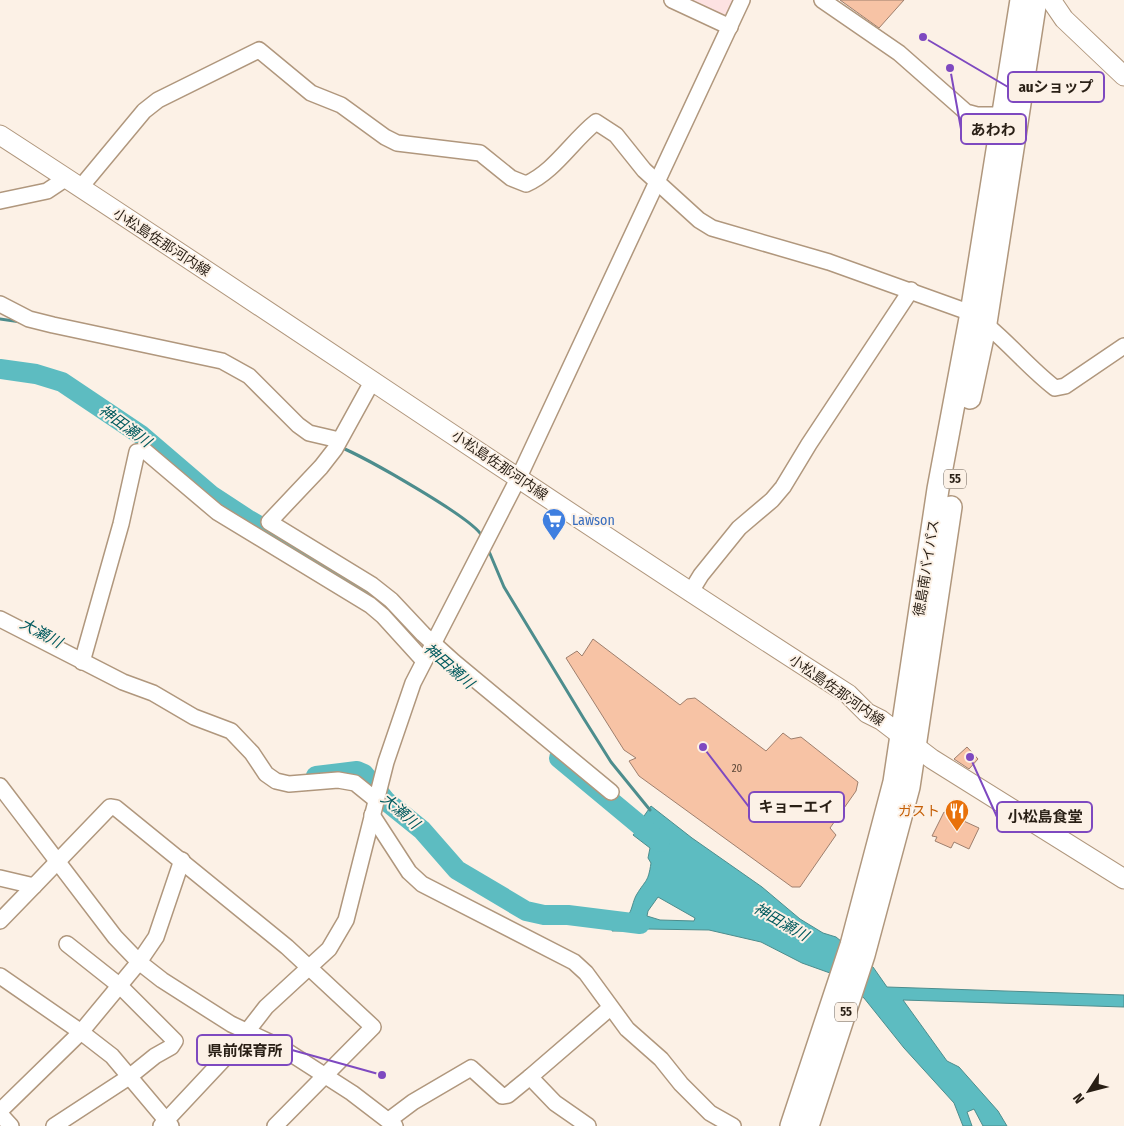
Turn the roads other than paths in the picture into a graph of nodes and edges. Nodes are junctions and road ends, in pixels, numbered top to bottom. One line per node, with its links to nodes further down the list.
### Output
1 (672, 0): 7 (street)
2 (742, 0): 7 (street)
3 (822, 0): 9 (street)
4 (1021, 0): 9 (highway, 徳島南バイパス / 55)
5 (1036, 0): 16 (highway, 徳島南バイパス / 55)
6 (1051, 0): 8 (main road)
7 (730, 27): 11 (street)
8 (1124, 76)
9 (1002, 115): 16 (highway, 徳島南バイパス / 55)
10 (0, 135): 12 (main road, 小松島佐那河内線)
11 (657, 182): 12 (street); 14 (street); 20 (street)
12 (73, 184): 13 (street); 18 (main road, 小松島佐那河内線)
13 (0, 201)
14 (911, 290): 16 (street); 21 (street)
15 (0, 304): 19 (street)
16 (979, 318): 17 (street); 25 (highway, 徳島南バイパス / 55)
17 (1124, 346)
18 (373, 380): 19 (street); 20 (main road, 小松島佐那河内線)
19 (337, 444): 23 (street)
20 (519, 477): 21 (main road, 小松島佐那河内線); 23 (street)
21 (690, 593): 25 (main road, 小松島佐那河内線)
22 (0, 619): 24 (street)
23 (428, 651): 24 (street); 27 (street); 28 (street)
24 (84, 658): 28 (street)
25 (907, 740): 32 (main road, 小松島佐那河内線); 43 (highway, 徳島南バイパス / 55)
26 (0, 786): 30 (street)
27 (611, 792)
28 (376, 800): 37 (street); 40 (street)
29 (182, 860): 30 (street); 36 (street); 37 (street)
30 (57, 861): 33 (street); 36 (street)
31 (0, 878): 33 (street)
32 (1124, 879)
33 (34, 886): 34 (street)
34 (0, 921)
35 (67, 944): 39 (street)
36 (139, 962): 39 (street); 41 (street)
37 (310, 968): 41 (street); 44 (street)
38 (0, 976): 42 (street)
39 (120, 986): 42 (street); 46 (street)
40 (610, 1008): 45 (street); 54 (street)
41 (247, 1030): 44 (street); 49 (street)
42 (81, 1032): 46 (street); 47 (street)
43 (821, 1065): 55 (highway, 徳島南バイパス / 55); 56 (highway, 徳島南バイパス / 55)
44 (323, 1075): 48 (street); 52 (street)
45 (530, 1076): 48 (street); 53 (street)
46 (130, 1077): 49 (street); 51 (street)
47 (0, 1113): 50 (street)
48 (392, 1123)
49 (166, 1124)
50 (11, 1126)
51 (54, 1126)
52 (275, 1126)
53 (588, 1126)
54 (733, 1126)
55 (791, 1126)
56 (808, 1126)

